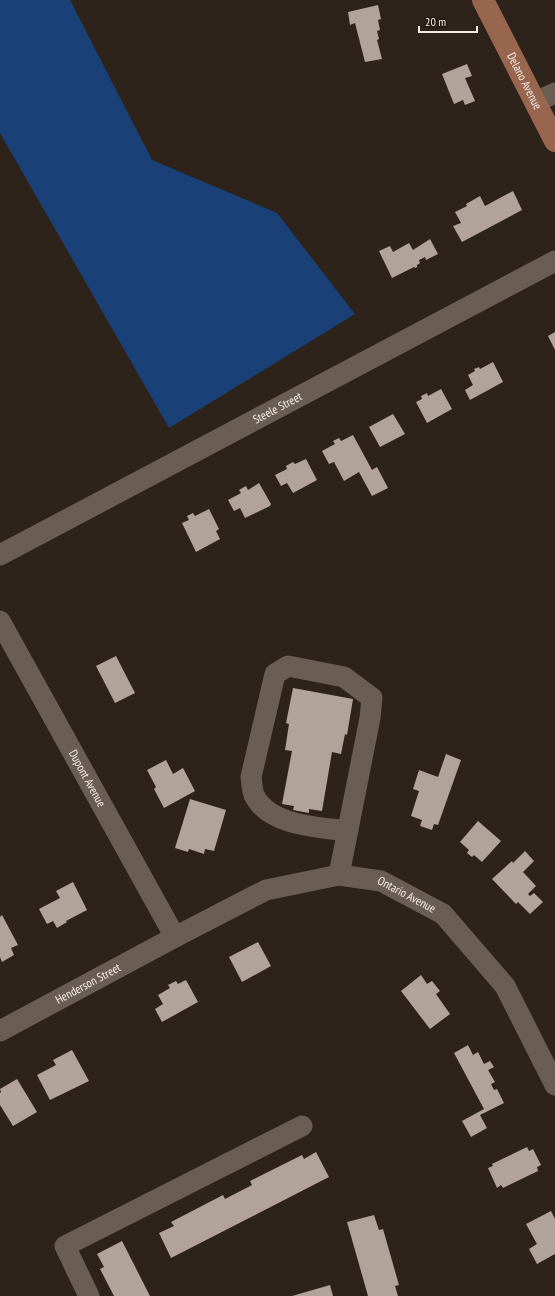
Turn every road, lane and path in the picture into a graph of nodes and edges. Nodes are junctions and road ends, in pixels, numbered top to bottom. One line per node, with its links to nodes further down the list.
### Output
1 (483, 0): 3 (main road, Delano Avenue)
2 (555, 93): 3 (street)
3 (535, 102): 4 (main road, Delano Avenue)
4 (555, 141)
5 (555, 261): 6 (street, Steele Street)
6 (0, 555)
7 (0, 620): 10 (street, Dupont Avenue)
8 (348, 831): 8 (street); 9 (street)
9 (339, 875): 10 (street, Ontario Avenue); 12 (street, Ontario Avenue)
10 (175, 937): 11 (street, Henderson Street)
11 (0, 1031)
12 (555, 1085)
13 (302, 1126): 14 (street)
14 (89, 1296)

